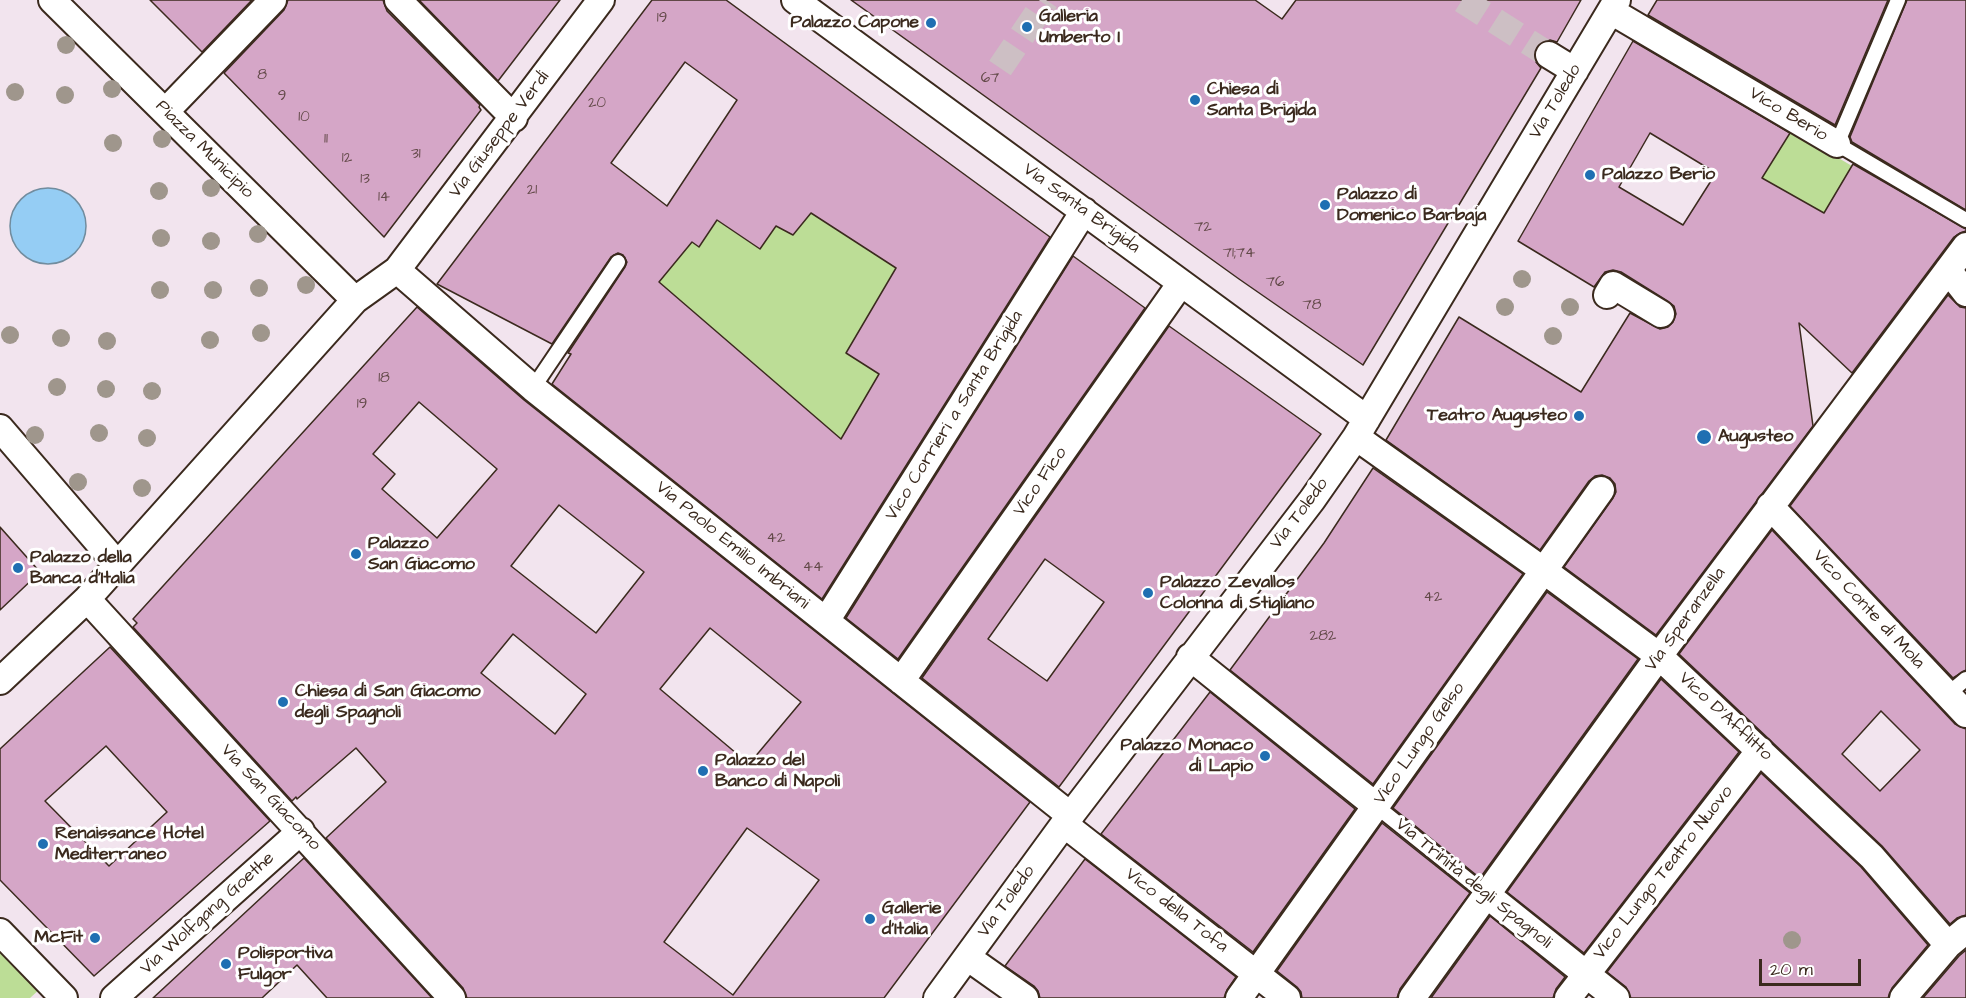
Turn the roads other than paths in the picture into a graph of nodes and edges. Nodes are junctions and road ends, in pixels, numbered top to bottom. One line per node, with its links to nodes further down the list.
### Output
1 (52, 0): 10 (street, Piazza Municipio)
2 (273, 0): 10 (street)
3 (398, 0): 11 (street)
4 (601, 0): 11 (street, Via Giuseppe Verdi)
5 (795, 0): 13 (street, Via Santa Brigida)
6 (1899, 0): 12 (lane)
7 (1614, 5): 9 (street, Via Toledo); 12 (street, Vico Berio)
8 (1549, 55): 9 (street)
9 (1575, 71): 26 (street, Via Toledo)
10 (165, 112): 22 (street, Piazza Municipio)
11 (514, 118): 17 (street, Via Giuseppe Verdi)
12 (1837, 144): 14 (lane, Vico Berio)
13 (1084, 211): 19 (street, Via Santa Brigida); 32 (street, Vico Corrieri a Santa Brigida)
14 (1966, 220)
15 (1966, 246): 18 (street, Via Speranzella)
16 (618, 262): 24 (lane)
17 (397, 270): 22 (street); 24 (street, Via Paolo Emilio Imbriani)
18 (1948, 270): 20 (street); 28 (street, Via Speranzella)
19 (1181, 283): 26 (street, Via Santa Brigida); 36 (street, Vico Fico)
20 (1966, 293)
21 (1607, 295): 23 (street)
22 (355, 300): 29 (street)
23 (1662, 314)
24 (533, 388): 32 (street, Via Paolo Emilio Imbriani)
25 (0, 428): 29 (street)
26 (1361, 428): 30 (street, Vico D'Afflitto); 34 (street, Via Toledo)
27 (1601, 490): 30 (street, Vico Lungo Gelso)
28 (1770, 506): 33 (street, Via Speranzella); 37 (street, Vico Conte di Mola)
29 (117, 564): 31 (street)
30 (1544, 570): 33 (street, Vico D'Afflitto); 40 (street, Vico Lungo Gelso)
31 (87, 599): 35 (street); 42 (street, Via San Giacomo)
32 (826, 621): 36 (street, Via Paolo Emilio Imbriani)
33 (1659, 656): 39 (street, Vico D'Afflitto); 43 (street, Via Speranzella)
34 (1190, 657): 40 (street, Via Trinità degli Spagnoli); 41 (street, Via Toledo)
35 (0, 681)
36 (901, 681): 41 (street, Via Paolo Emilio Imbriani)
37 (1957, 687): 38 (street, Vico Conte di Mola)
38 (1966, 714)
39 (1760, 750): 45 (street, Vico D'Afflitto); 48 (street, Vico Lungo Teatro Nuovo)
40 (1376, 806): 43 (lane, Via Trinità degli Spagnoli); 47 (street, Vico Lungo Gelso)
41 (1067, 820): 46 (street, Via Toledo); 47 (street, Vico della Tofa)
42 (301, 831): 50 (street, Via Wolfgang Goethe); 51 (street, Via San Giacomo)
43 (1487, 895): 48 (street, Via Trinità degli Spagnoli); 56 (street, Via Speranzella)
44 (0, 933): 49 (street)
45 (1957, 938): 59 (street)
46 (967, 957): 52 (street, Via Toledo); 53 (street)
47 (1256, 974): 54 (street, Vico Lungo Gelso); 55 (street, Vico della Tofa)
48 (1586, 974): 57 (street, Vico Lungo Teatro Nuovo); 58 (street, Via Trinità degli Spagnoli)
49 (64, 998)
50 (114, 998)
51 (452, 998)
52 (938, 998)
53 (1025, 998)
54 (1239, 998)
55 (1287, 998)
56 (1412, 998)
57 (1568, 998)
58 (1616, 998)
59 (1903, 998)

